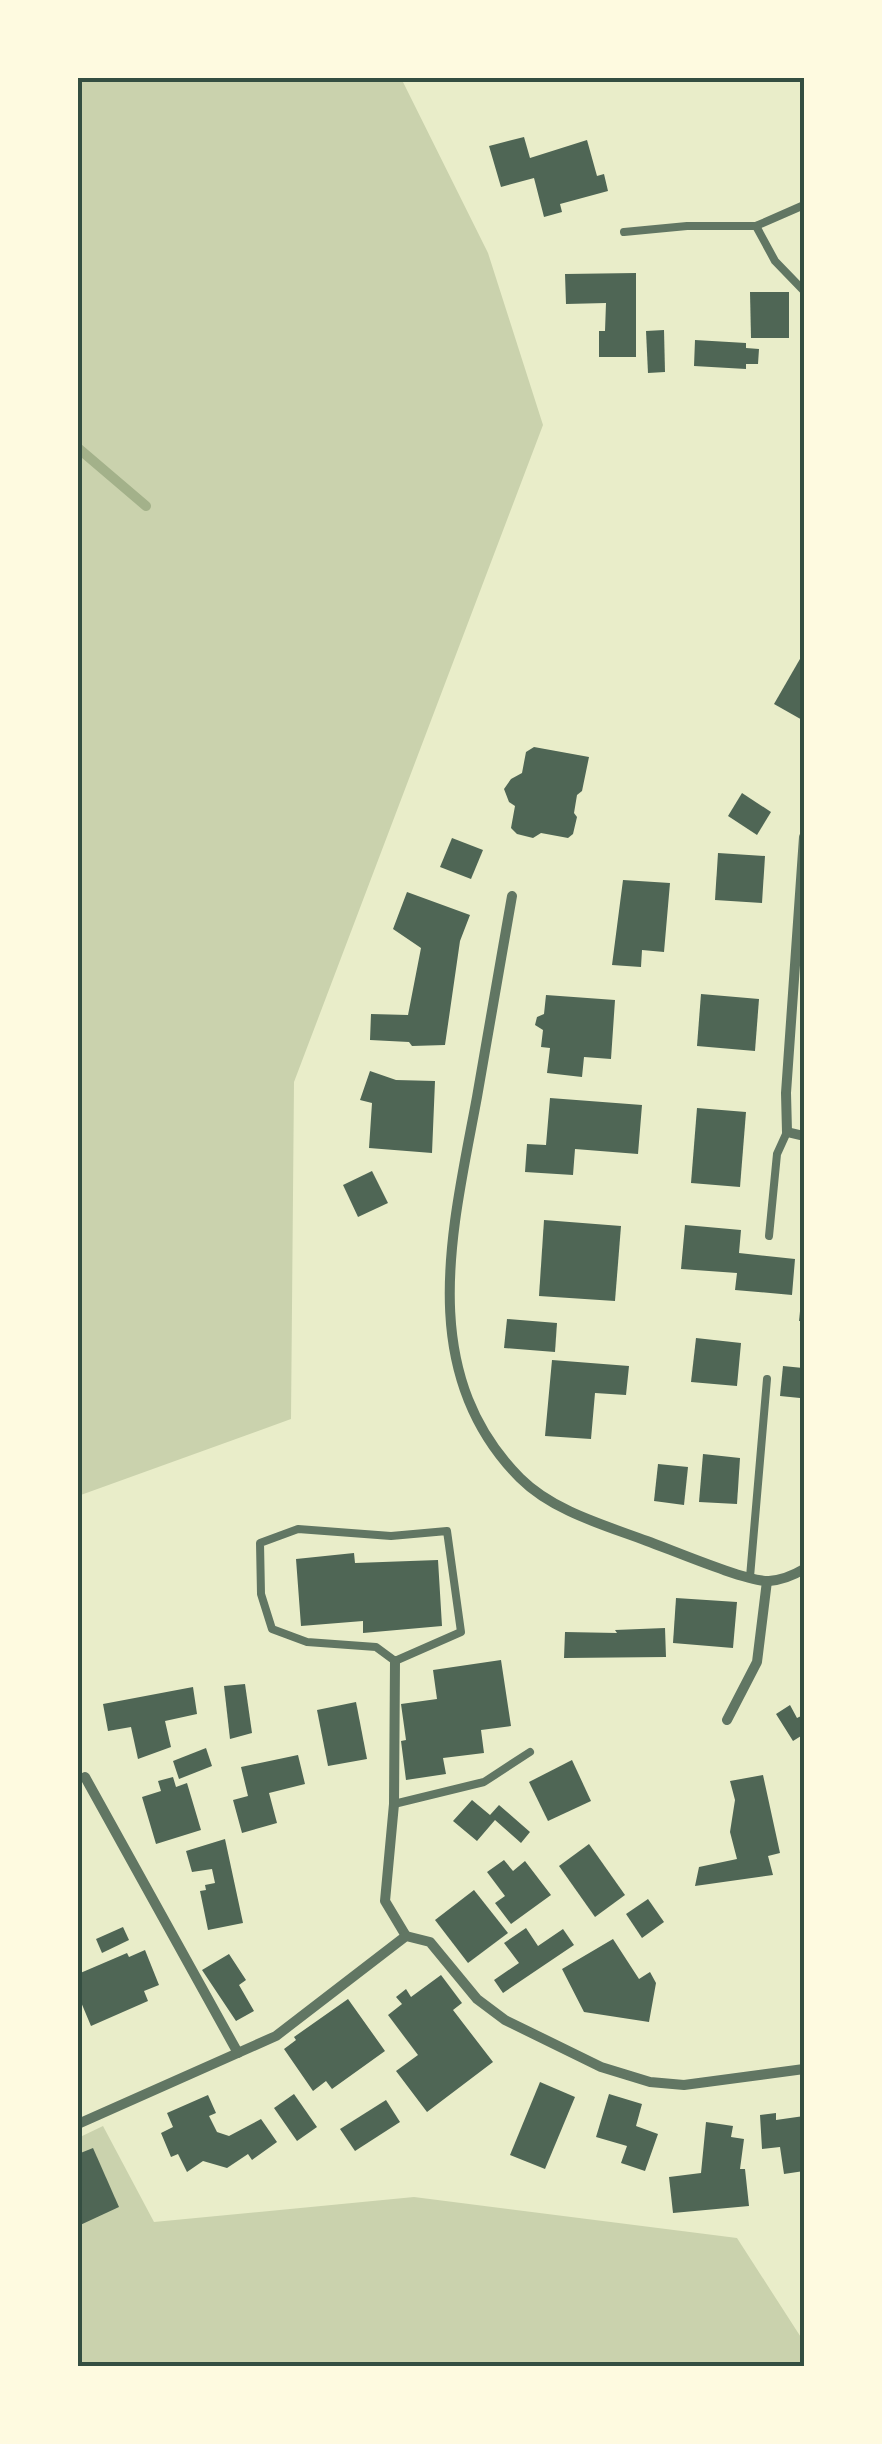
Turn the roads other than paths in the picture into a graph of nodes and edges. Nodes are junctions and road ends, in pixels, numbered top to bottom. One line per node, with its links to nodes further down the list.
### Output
1 (804, 205): 2 (lane)
2 (756, 226): 3 (lane); 4 (lane)
3 (624, 232)
4 (804, 292)
5 (804, 302): 6 (lane)
6 (804, 340)
7 (804, 836): 9 (street)
8 (512, 896): 15 (street)
9 (802, 897): 10 (street)
10 (787, 1132): 11 (street); 12 (lane)
11 (804, 1136)
12 (769, 1236)
13 (767, 1379): 15 (lane)
14 (804, 1569): 16 (street)
15 (750, 1576): 16 (street)
16 (767, 1582): 18 (street)
17 (395, 1660): 17 (lane); 21 (street)
18 (726, 1720)
19 (530, 1752): 21 (lane)
20 (85, 1777): 23 (street)
21 (394, 1804): 22 (street)
22 (406, 1936): 23 (street); 24 (street)
23 (238, 2052): 25 (street)
24 (804, 2068)
25 (78, 2124)

